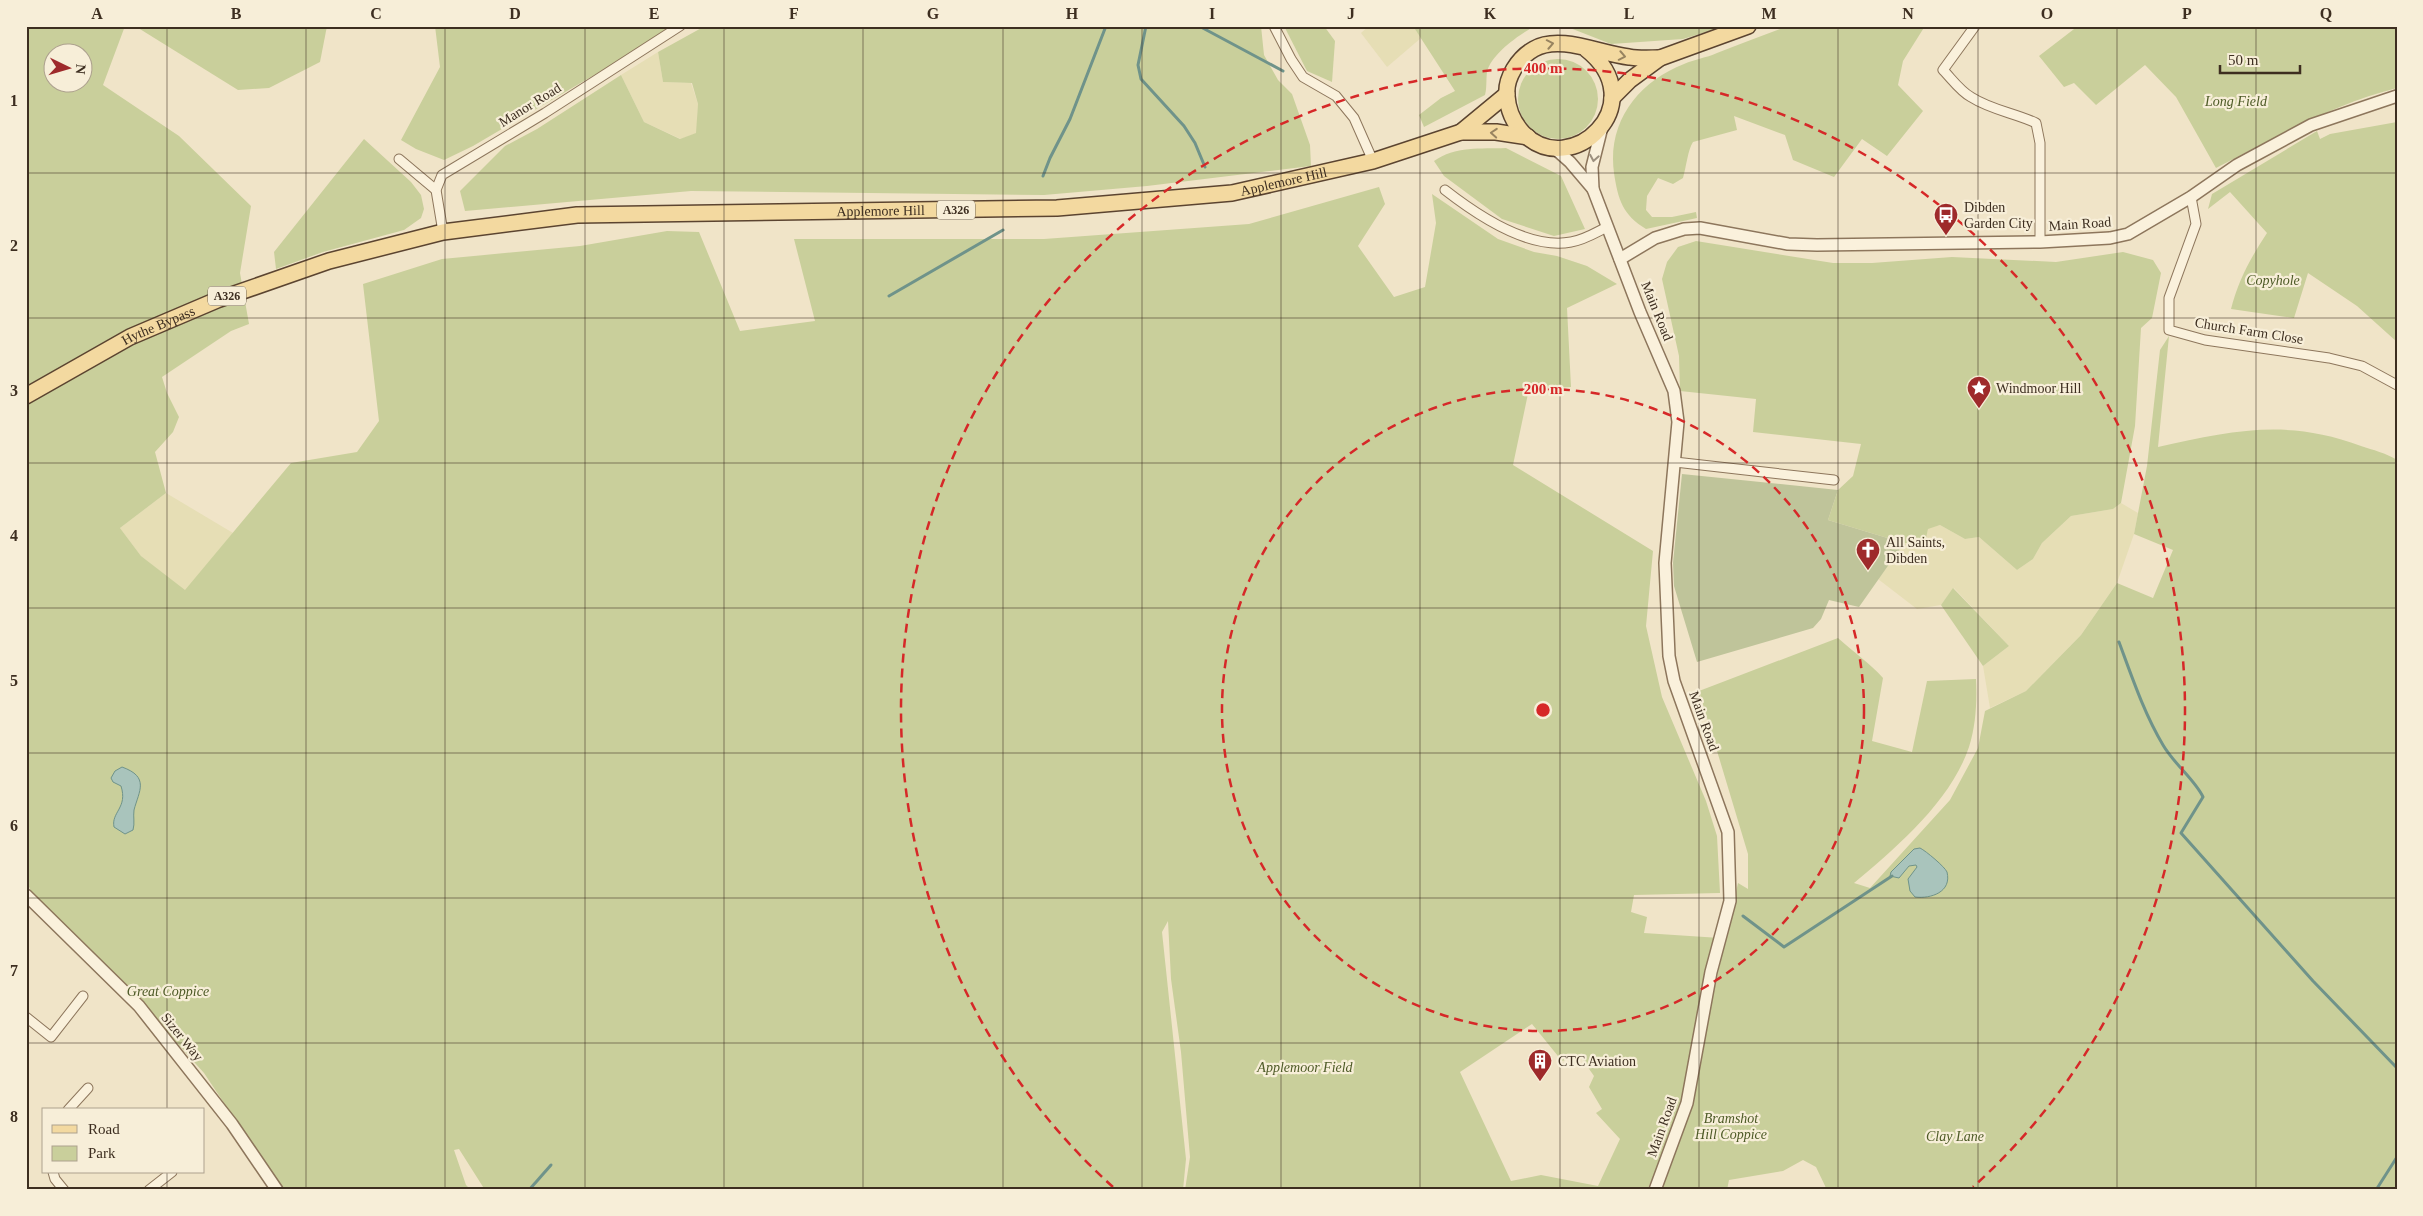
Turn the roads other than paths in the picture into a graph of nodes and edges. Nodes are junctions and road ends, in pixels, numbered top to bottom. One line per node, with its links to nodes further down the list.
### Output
1 (680, 26): 17 (street, Manor Road)
2 (1274, 26): 15 (street)
3 (1748, 26): 6 (main road)
4 (1976, 26): 22 (street)
5 (1586, 49): 6 (main road, one-way to 6); 7 (main road, one-way to 5); 9 (main road)
6 (1660, 58): 9 (main road)
7 (1506, 94): 11 (main road, Applemore Hill / A326); 12 (main road)
8 (2397, 96): 19 (street, Main Road)
9 (1612, 98): 10 (main road)
10 (1602, 127): 13 (main road); 16 (street, Main Road, one-way to 16)
11 (1461, 132): 12 (main road, Applemore Hill / A326, one-way to 11); 15 (main road, Applemore Hill / A326)
12 (1528, 137): 13 (main road)
13 (1553, 148): 16 (street, Main Road)
14 (399, 160): 17 (street)
15 (1373, 161): 21 (main road, Applemore Hill / A326)
16 (1593, 189): 20 (street, Main Road)
17 (436, 190): 21 (street)
18 (1445, 190): 20 (street)
19 (2191, 197): 22 (street, Main Road); 24 (street, Church Farm Close)
20 (1607, 227): 23 (street, Main Road)
21 (443, 232): 25 (main road, Hythe Bypass / A326)
22 (2040, 242): 23 (street, Main Road)
23 (1620, 259): 26 (street, Main Road)
24 (2397, 385)
25 (26, 396)
26 (1675, 462): 27 (street); 38 (street, Main Road)
27 (1834, 480)
28 (26, 895): 37 (street, Sizer Way)
29 (83, 996): 30 (street)
30 (26, 1017)
31 (88, 1088): 32 (street)
32 (70, 1108)
33 (54, 1174): 35 (street)
34 (169, 1174): 36 (street)
35 (64, 1190)
36 (149, 1190)
37 (278, 1190)
38 (1655, 1190)

